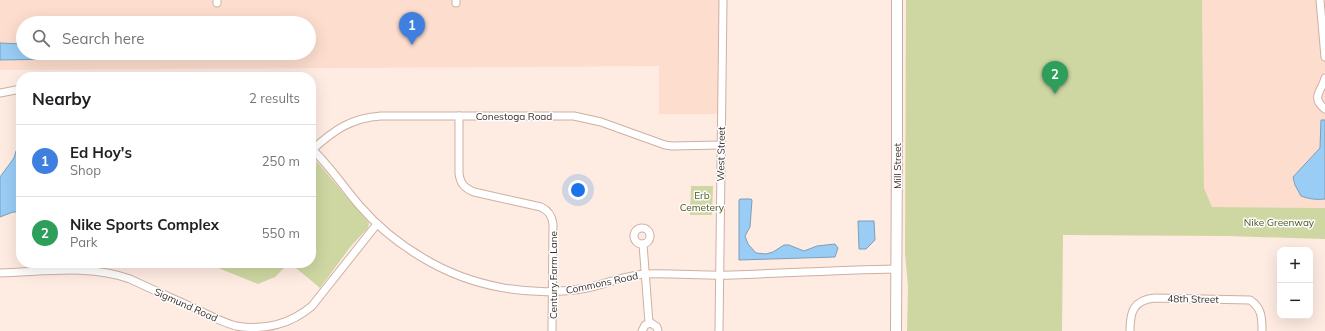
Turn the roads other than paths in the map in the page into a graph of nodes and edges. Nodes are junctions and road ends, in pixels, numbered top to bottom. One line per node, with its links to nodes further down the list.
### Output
1 (723, 0): 10 (street, West Street)
2 (897, 0): 15 (main road, Mill Street)
3 (1320, 0): 4 (street)
4 (1325, 57)
5 (1325, 78): 8 (street)
6 (16, 90): 7 (street)
7 (0, 93)
8 (1325, 109)
9 (459, 116): 10 (street, Conestoga Road); 11 (street, Conestoga Road); 19 (street, Century Farm Lane)
10 (721, 145): 18 (street, West Street)
11 (316, 146)
12 (316, 154): 13 (street, Commons Road)
13 (377, 224): 16 (street, Sigmund Road); 19 (street, Commons Road)
14 (643, 244): 17 (street)
15 (896, 269): 18 (street, Commons Road); 25 (main road, Mill Street)
16 (0, 274)
17 (645, 274): 18 (street, Commons Road); 19 (street, Commons Road); 20 (street)
18 (720, 275): 24 (street, West Street)
19 (552, 292): 21 (street, Century Farm Lane)
20 (649, 323): 22 (street); 23 (street)
21 (552, 331)
22 (642, 331)
23 (658, 331)
24 (719, 331)
25 (896, 331)
26 (1130, 331): 27 (street, 48th Street)
27 (1262, 331)

